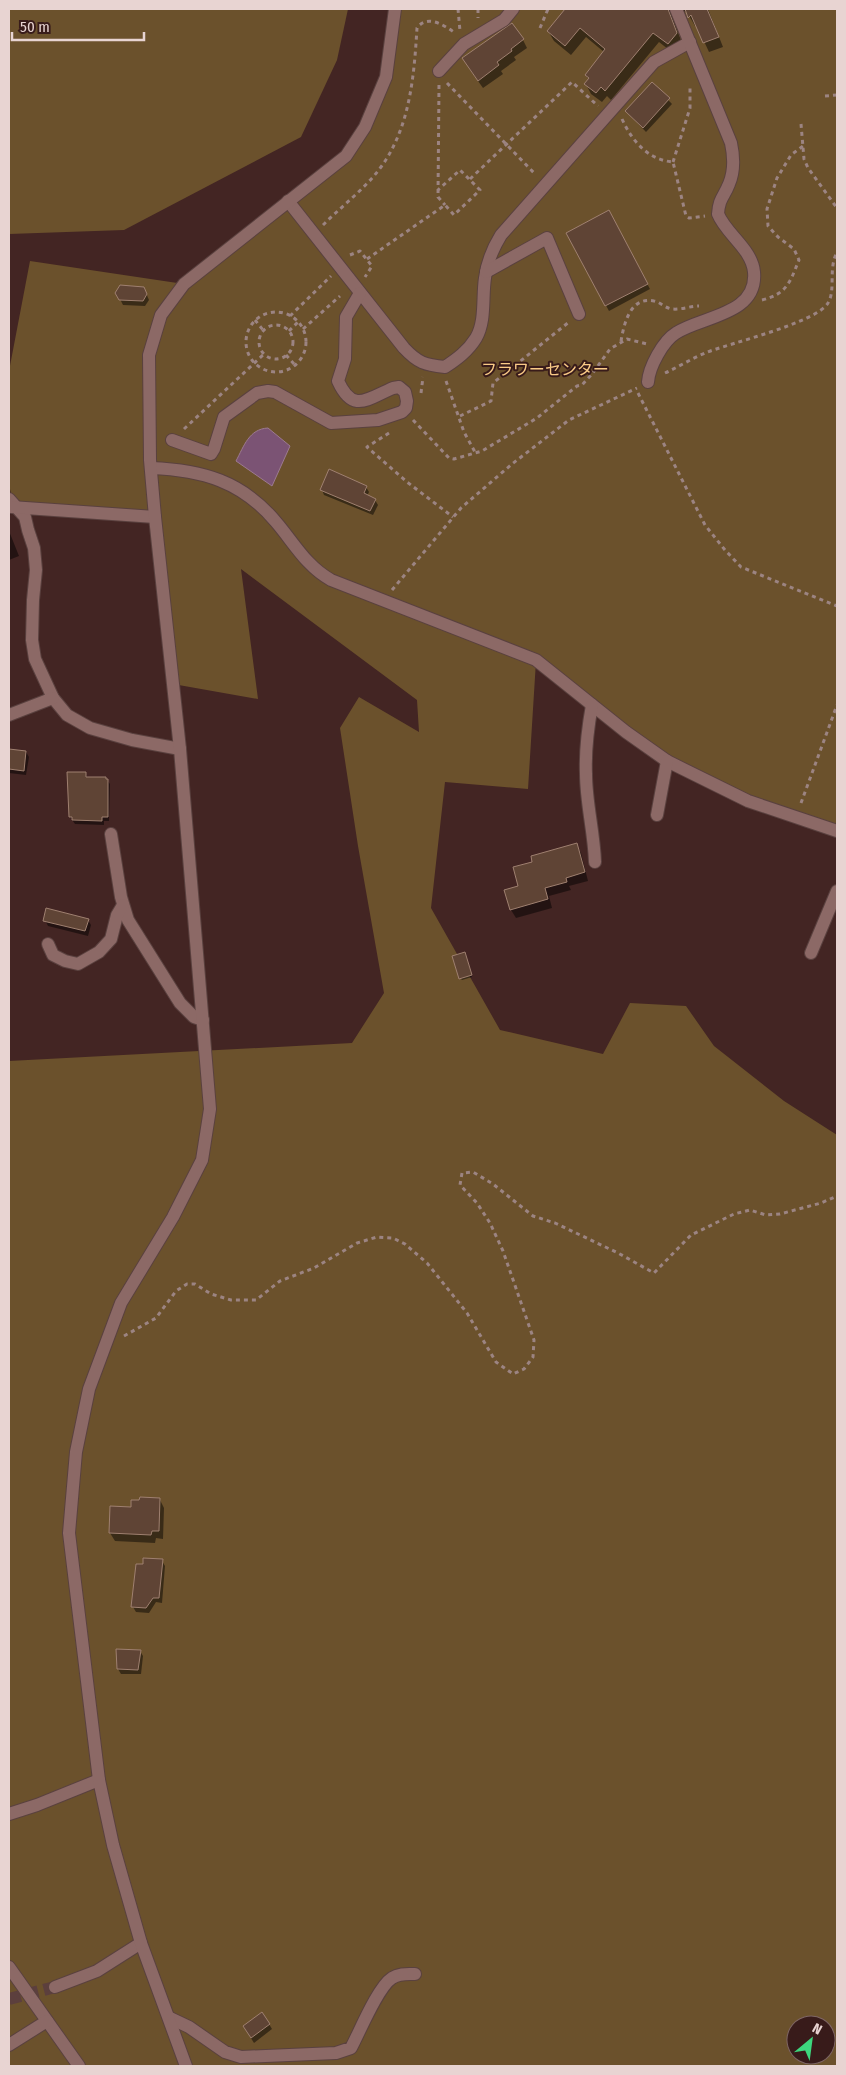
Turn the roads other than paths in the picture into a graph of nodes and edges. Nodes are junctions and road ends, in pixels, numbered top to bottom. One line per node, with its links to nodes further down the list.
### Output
1 (395, 9): 6 (street)
2 (513, 9): 5 (street)
3 (676, 9): 4 (street)
4 (690, 42): 7 (street); 10 (street)
5 (439, 73)
6 (288, 201): 8 (street); 12 (street)
7 (486, 272): 8 (street); 9 (street)
8 (357, 288): 11 (street)
9 (579, 314)
10 (648, 382)
11 (172, 440)
12 (151, 468): 14 (street); 16 (street)
13 (11, 504): 14 (street); 15 (street)
14 (155, 517): 18 (street)
15 (53, 698): 17 (street); 18 (street)
16 (592, 705): 19 (street); 23 (street)
17 (9, 715)
18 (180, 749): 28 (street)
19 (667, 761): 20 (street); 21 (street)
20 (657, 815)
21 (837, 830)
22 (110, 834): 25 (street)
23 (594, 862)
24 (837, 891): 27 (street)
25 (123, 905): 26 (street); 28 (street)
26 (48, 944)
27 (810, 953)
28 (203, 1020): 29 (street)
29 (99, 1780): 30 (street); 31 (street)
30 (9, 1814)
31 (141, 1943): 34 (street); 35 (street)
32 (9, 1966): 36 (street)
33 (415, 1974): 38 (street)
34 (55, 1987)
35 (170, 2018): 38 (street); 40 (street)
36 (47, 2021): 37 (street); 39 (street)
37 (9, 2045)
38 (243, 2062)
39 (79, 2066)
40 (186, 2066)

